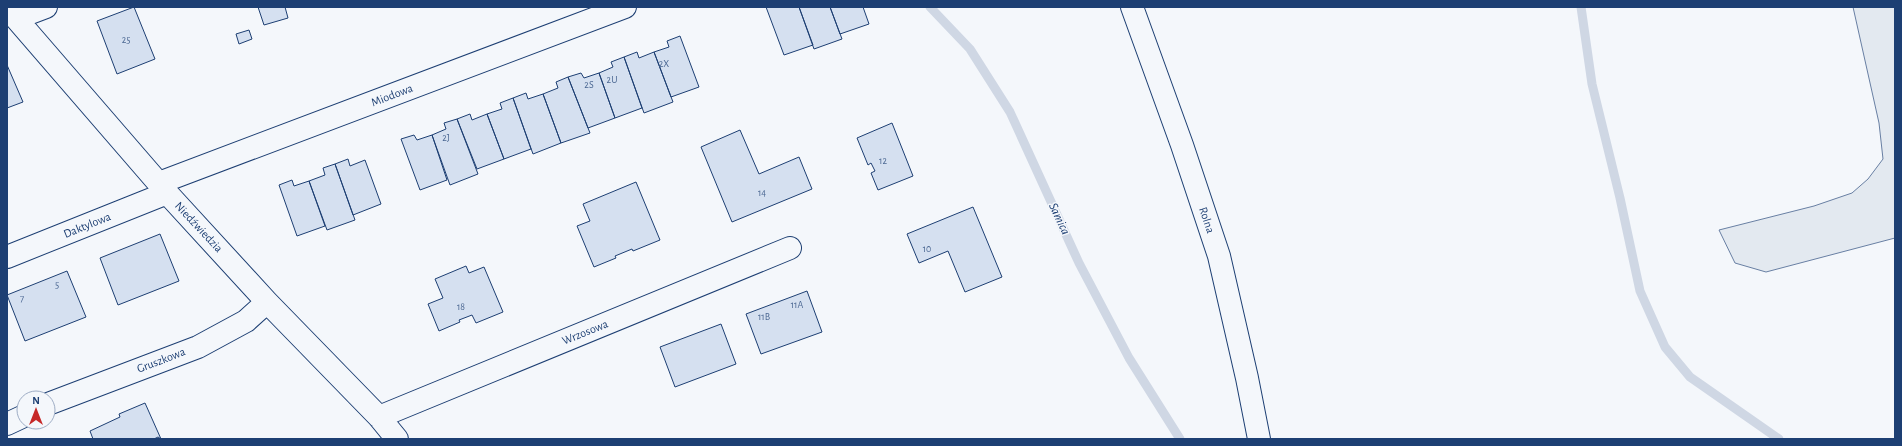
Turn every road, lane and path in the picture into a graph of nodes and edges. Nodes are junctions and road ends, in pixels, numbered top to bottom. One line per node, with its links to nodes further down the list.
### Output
1 (46, 7): 4 (street)
2 (625, 7): 5 (street, Miodowa)
3 (1132, 7): 12 (street, Rolna)
4 (12, 13): 5 (street, Niedźwiedzia)
5 (163, 188): 7 (street, Daktylowa); 8 (street, Niedźwiedzia)
6 (790, 248): 10 (street, Wrzosowa)
7 (7, 258)
8 (267, 302): 9 (street, Gruszkowa); 10 (street, Niedźwiedzia)
9 (56, 401)
10 (379, 417): 11 (street, Niedźwiedzia)
11 (398, 439)
12 (1259, 439)

